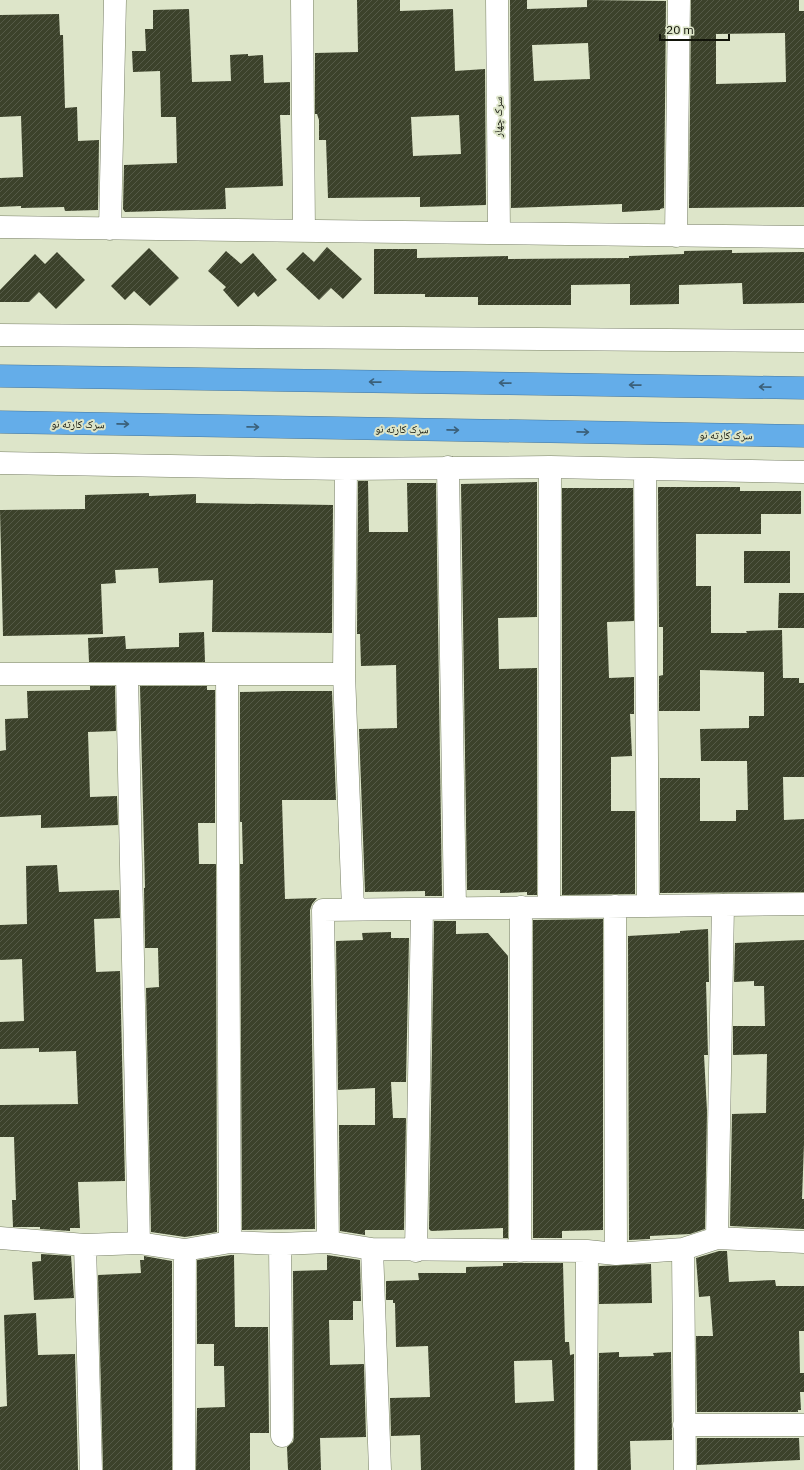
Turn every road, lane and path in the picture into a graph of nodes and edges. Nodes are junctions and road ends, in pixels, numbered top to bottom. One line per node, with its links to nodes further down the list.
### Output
1 (115, 0): 6 (street)
2 (302, 0): 7 (street)
3 (497, 0): 8 (street, سرک چهار)
4 (679, 0): 9 (street)
5 (0, 227): 6 (street)
6 (110, 229): 7 (street)
7 (304, 231): 8 (street)
8 (498, 233): 9 (street)
9 (676, 236): 10 (street)
10 (804, 237)
11 (0, 334): 12 (street)
12 (804, 341)
13 (0, 376): 14 (highway, one-way to 13)
14 (804, 388)
15 (0, 422): 16 (highway, سرک کارته نو, one-way to 16)
16 (804, 436)
17 (0, 463): 20 (street)
18 (550, 466): 19 (street); 21 (street); 32 (street)
19 (448, 467): 20 (street); 33 (street)
20 (346, 469): 25 (street)
21 (645, 469): 22 (street); 30 (street)
22 (804, 472)
23 (0, 674): 26 (street)
24 (227, 674): 25 (street); 26 (street); 38 (street)
25 (344, 674): 34 (street)
26 (127, 675): 41 (street)
27 (804, 904): 28 (street)
28 (723, 905): 30 (street); 37 (street)
29 (615, 906): 30 (street); 32 (street); 50 (street)
30 (648, 906)
31 (521, 907): 32 (street); 33 (street); 48 (street)
32 (549, 907)
33 (455, 908): 35 (street)
34 (353, 909): 35 (street); 39 (street)
35 (422, 909): 47 (street)
36 (0, 1238): 43 (street)
37 (717, 1238): 40 (street); 45 (street)
38 (230, 1242): 42 (street); 46 (street)
39 (328, 1242): 42 (street); 44 (street)
40 (804, 1242)
41 (139, 1243): 43 (street); 46 (street)
42 (280, 1244): 53 (street)
43 (86, 1245): 54 (street)
44 (372, 1249): 47 (street); 56 (street)
45 (683, 1249): 50 (street); 51 (street)
46 (185, 1250): 55 (street)
47 (416, 1251): 48 (street)
48 (520, 1251): 49 (street)
49 (587, 1251): 50 (street); 57 (street)
50 (616, 1254)
51 (684, 1425): 52 (street); 58 (street)
52 (804, 1425)
53 (282, 1436)
54 (91, 1470)
55 (184, 1470)
56 (380, 1470)
57 (586, 1470)
58 (685, 1470)

